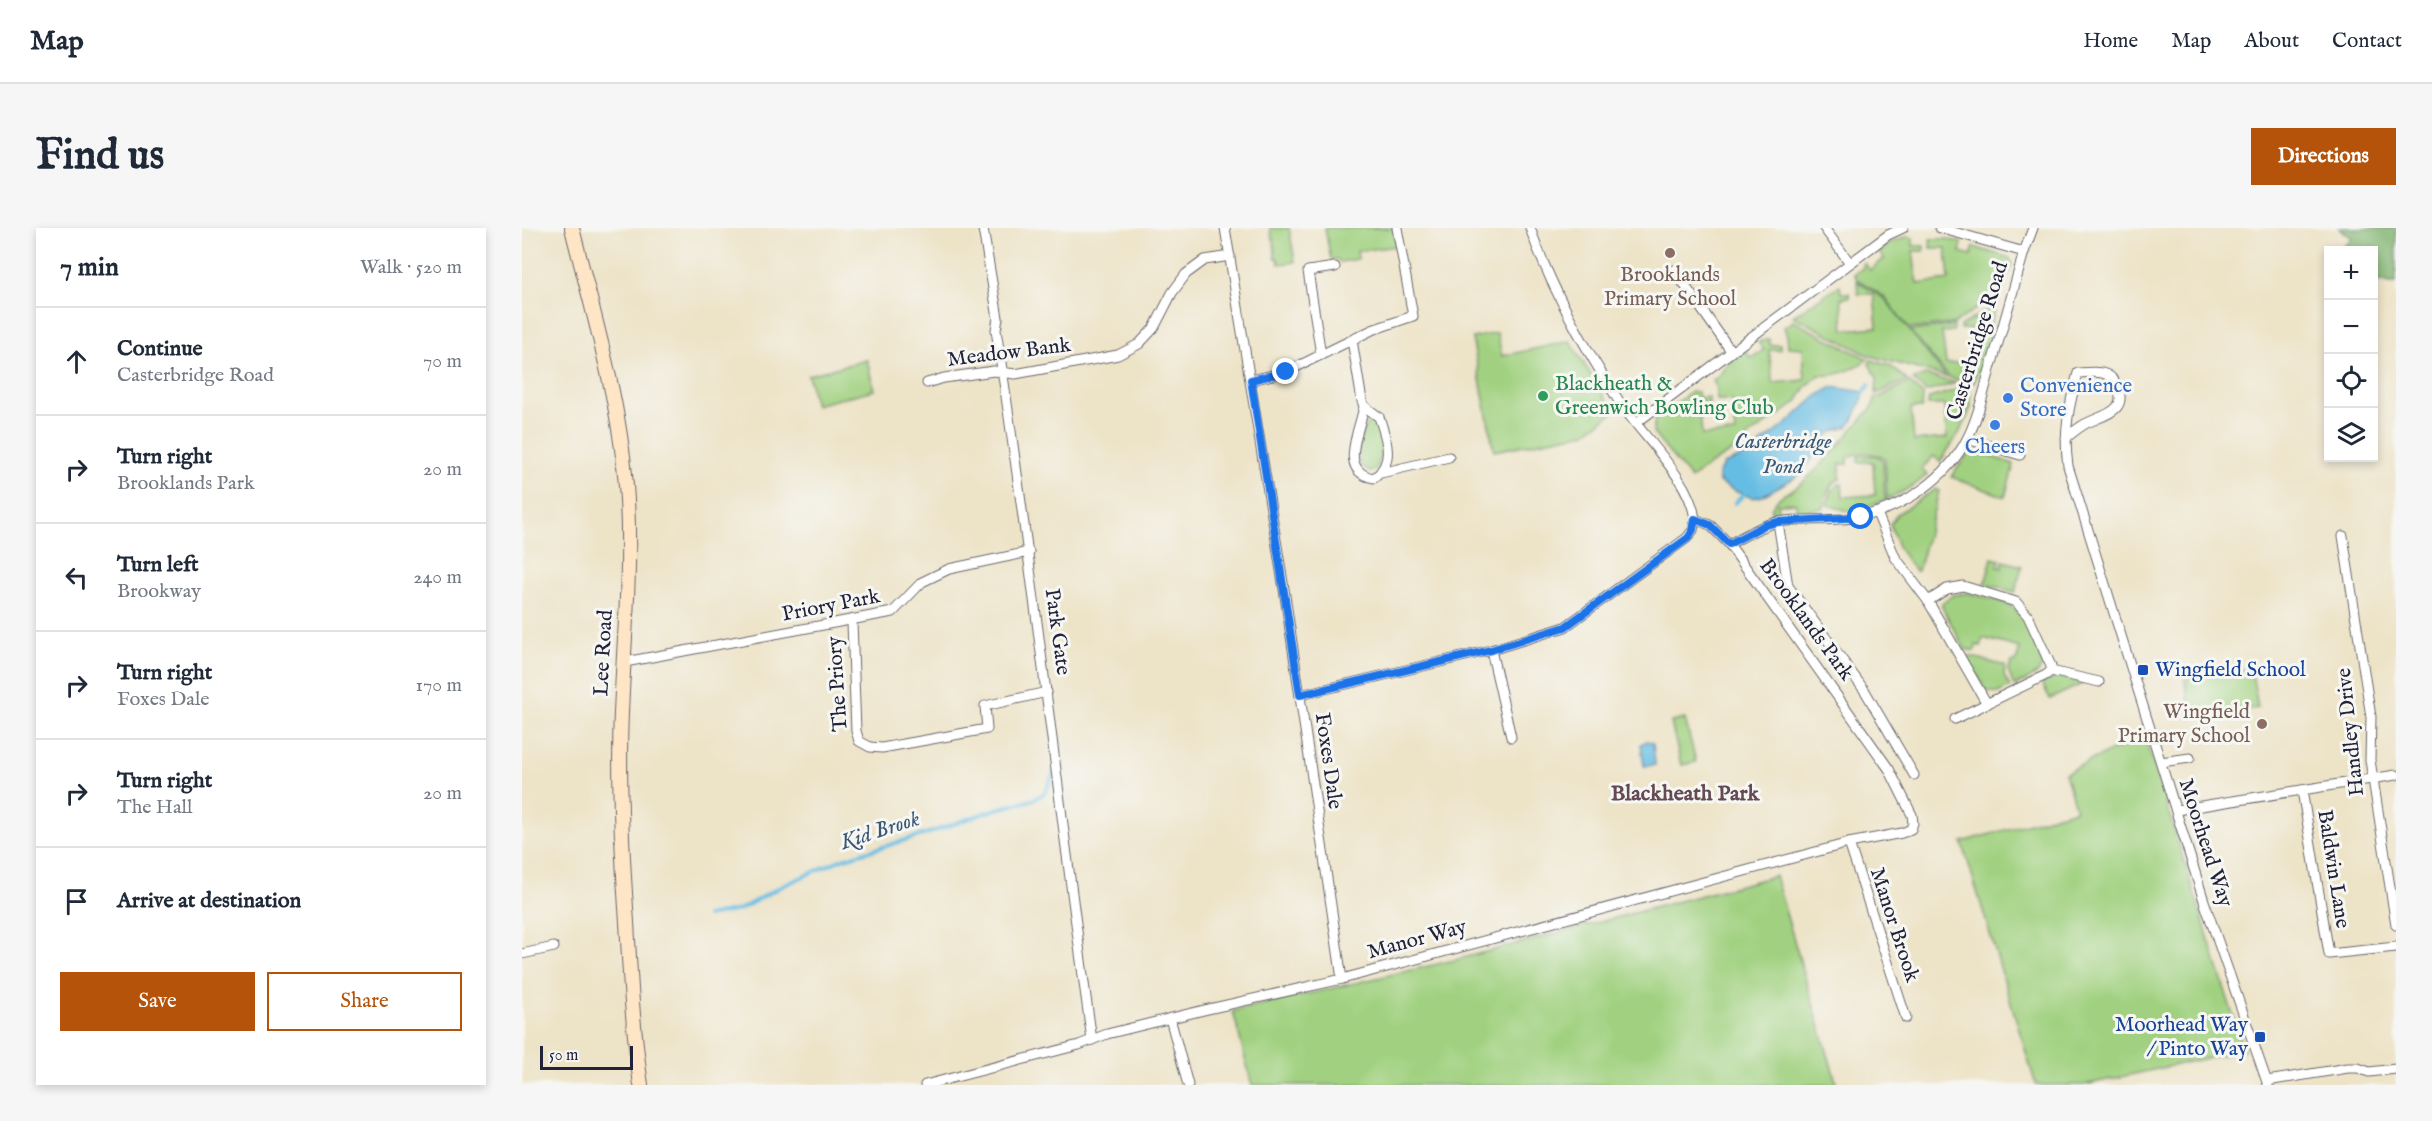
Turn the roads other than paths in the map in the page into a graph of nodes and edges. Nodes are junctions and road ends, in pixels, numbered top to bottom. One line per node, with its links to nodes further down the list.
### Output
1 (572, 228): 37 (main road, Lee Road)
2 (1225, 228): 11 (street, Foxes Dale)
3 (1397, 228): 15 (street)
4 (1530, 228): 22 (street)
5 (1824, 228): 12 (street)
6 (1903, 228): 12 (street)
7 (1940, 228): 10 (street, Casterbridge Road)
8 (2033, 228): 10 (street, Casterbridge Road)
9 (983, 229): 18 (street, Park Gate)
10 (2024, 252): 24 (street, Casterbridge Road)
11 (1230, 255): 18 (street, Meadow Bank); 19 (street, Foxes Dale)
12 (1850, 263): 16 (street)
13 (1335, 267): 17 (street)
14 (1674, 270): 16 (street)
15 (1352, 340): 17 (street); 21 (street)
16 (1731, 351): 22 (street)
17 (1321, 355): 19 (street)
18 (1003, 372): 20 (street, Meadow Bank); 33 (street, Park Gate)
19 (1251, 380): 41 (street, Foxes Dale)
20 (927, 383)
21 (1364, 406): 27 (street); 27 (street)
22 (1636, 423): 29 (street)
23 (2066, 438): 23 (street, Moorhead Way); 46 (street, Moorhead Way)
24 (1966, 440): 25 (street, Casterbridge Road); 28 (street, Casterbridge Road)
25 (2020, 455)
26 (1449, 457): 27 (street)
27 (1381, 473)
28 (1877, 513): 30 (street, Casterbridge Road); 34 (street)
29 (1695, 519): 32 (street, Brooklands Park); 36 (street)
30 (1778, 522): 32 (street, Casterbridge Road); 48 (street)
31 (2343, 536): 49 (street, Handley Drive)
32 (1729, 544): 52 (street, Brooklands Park)
33 (1029, 552): 35 (street, Priory Park); 40 (street, Park Gate)
34 (1928, 601): 38 (street); 42 (street)
35 (852, 622): 37 (street, Priory Park); 40 (street, The Priory)
36 (1491, 650): 41 (street); 44 (street)
37 (625, 662): 64 (main road, Lee Road)
38 (2050, 671): 39 (street); 42 (street)
39 (2099, 682)
40 (1047, 692): 61 (street, Park Gate)
41 (1300, 695): 58 (street, Foxes Dale)
42 (1987, 704): 43 (street)
43 (1955, 719)
44 (1511, 737)
45 (2190, 758): 46 (street)
46 (2161, 762): 51 (street, Moorhead Way)
47 (2396, 775): 49 (street)
48 (1914, 776)
49 (2373, 780): 50 (street); 54 (street, Handley Drive)
50 (2302, 790): 51 (street); 55 (street, Baldwin Lane)
51 (2176, 810): 63 (street, Moorhead Way)
52 (1913, 823): 53 (street, Manor Way)
53 (1849, 843): 58 (street, Manor Way); 60 (street, Manor Brook)
54 (2396, 925)
55 (2396, 946)
56 (554, 947): 57 (street)
57 (522, 954)
58 (1342, 979): 59 (street, Manor Way)
59 (1170, 1018): 61 (street, Manor Way); 66 (street)
60 (1906, 1018)
61 (1092, 1040): 65 (street, Manor Way)
62 (2396, 1069): 63 (street)
63 (2268, 1083)
64 (641, 1085)
65 (925, 1085)
66 (1188, 1085)

